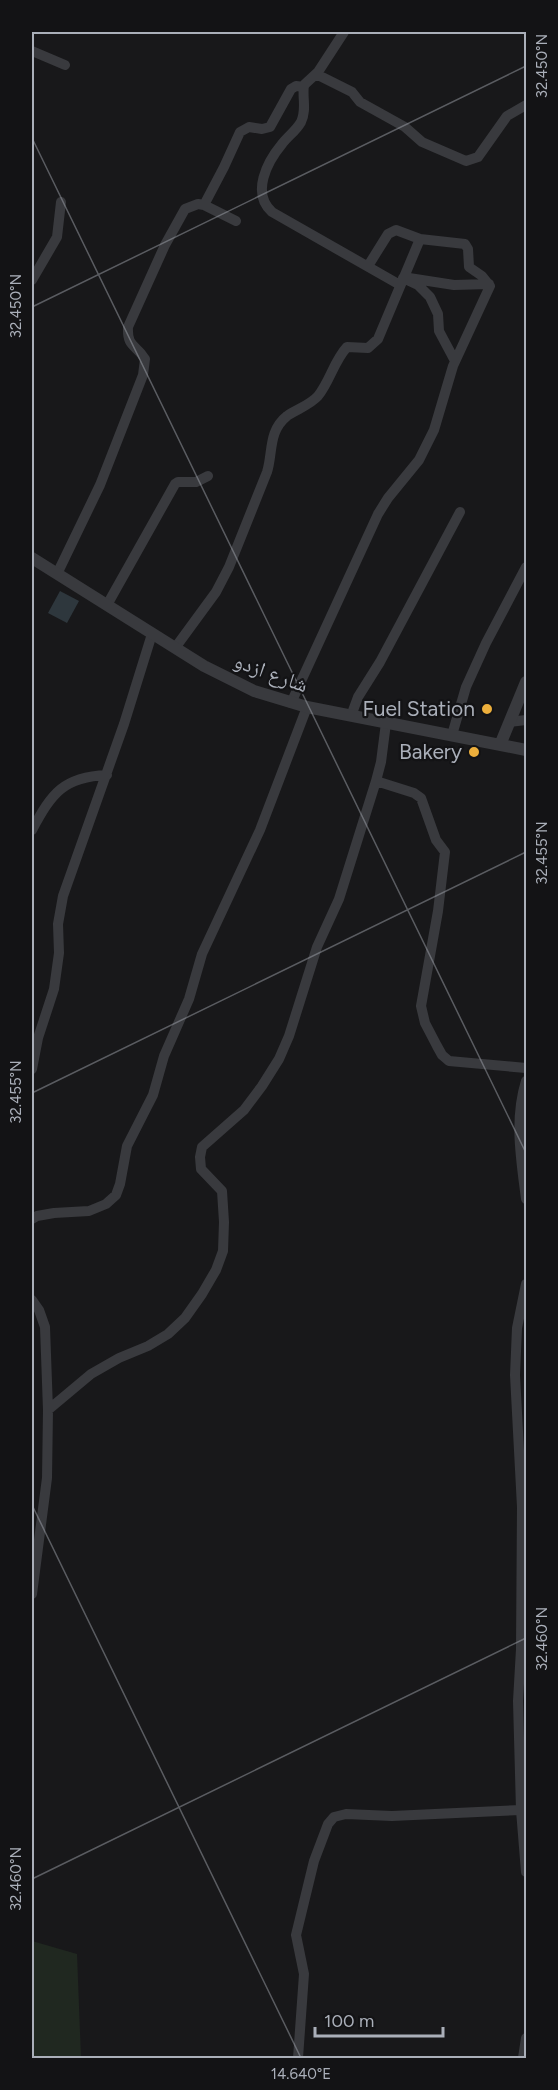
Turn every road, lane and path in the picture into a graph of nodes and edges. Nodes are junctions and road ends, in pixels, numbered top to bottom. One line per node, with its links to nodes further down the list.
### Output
1 (344, 32): 4 (street)
2 (32, 51): 3 (street)
3 (65, 65)
4 (316, 74): 5 (street); 6 (street)
5 (304, 87): 8 (street); 11 (street)
6 (526, 105)
7 (61, 202): 12 (street)
8 (204, 205): 9 (street); 20 (street)
9 (236, 221)
10 (420, 239): 11 (street); 13 (street); 14 (street)
11 (368, 266): 13 (street)
12 (32, 280)
13 (401, 281): 14 (street); 15 (street); 23 (street)
14 (489, 284): 15 (street)
15 (455, 361): 25 (street)
16 (208, 476): 21 (street)
17 (460, 512): 27 (street)
18 (32, 561): 20 (street, شارع ازدو)
19 (526, 567): 31 (street)
20 (57, 574): 21 (street, شارع ازدو)
21 (107, 605): 22 (street, شارع ازدو)
22 (152, 634): 23 (street, شارع ازدو); 34 (street)
23 (175, 648): 25 (street, شارع ازدو)
24 (526, 682): 29 (street)
25 (291, 703): 26 (street, شارع ازدو)
26 (307, 707): 27 (street, شارع ازدو); 41 (street)
27 (351, 716): 30 (street, شارع ازدو)
28 (526, 720): 29 (street)
29 (509, 722): 32 (street)
30 (386, 723): 31 (street, شارع ازدو); 35 (street)
31 (452, 735): 32 (street, شارع ازدو)
32 (500, 745): 33 (street, شارع ازدو)
33 (526, 750)
34 (107, 775): 36 (street); 38 (street)
35 (376, 781): 37 (street); 44 (street)
36 (32, 830)
37 (526, 1068)
38 (32, 1069)
39 (526, 1081): 40 (street)
40 (526, 1199)
41 (32, 1219)
42 (526, 1284): 46 (street)
43 (32, 1300): 44 (street)
44 (48, 1410): 45 (street)
45 (32, 1594)
46 (524, 1649): 47 (street)
47 (520, 1810): 48 (street); 50 (street)
48 (526, 1872)
49 (526, 2038): 51 (street)
50 (298, 2058)
51 (523, 2058)

